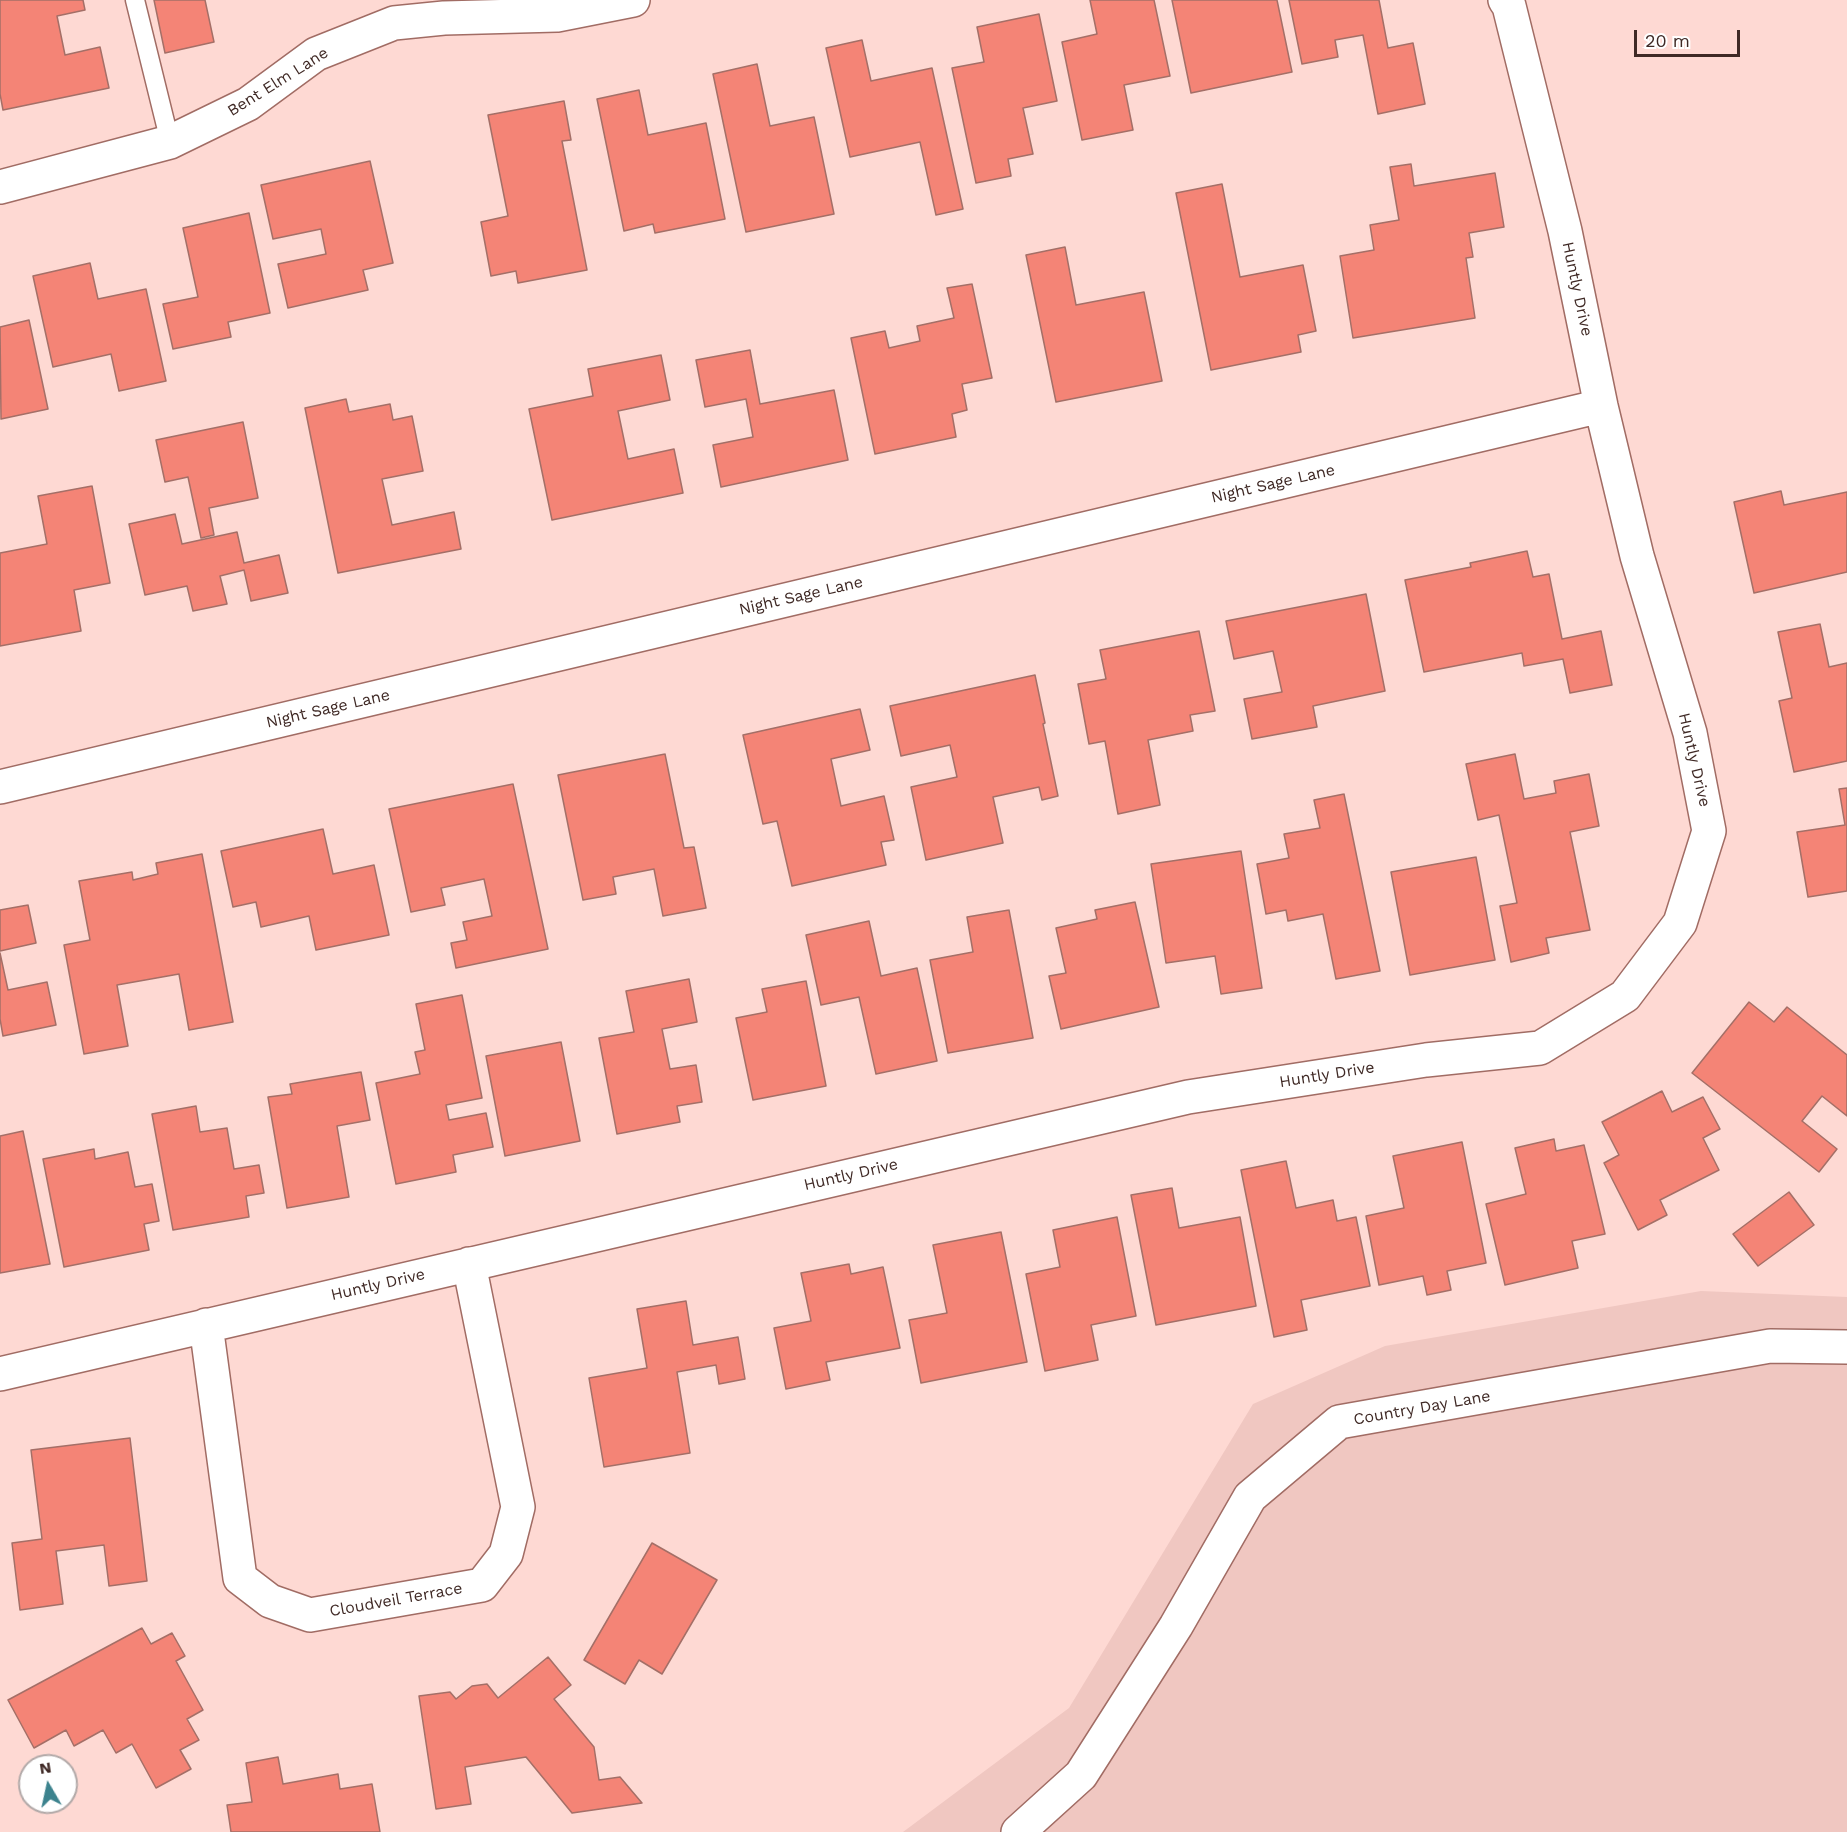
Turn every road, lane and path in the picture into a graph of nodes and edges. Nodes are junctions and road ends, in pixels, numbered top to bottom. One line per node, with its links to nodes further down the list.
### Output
1 (135, 0): 5 (lane)
2 (633, 0): 4 (street, Bent Elm Lane)
3 (1504, 0): 7 (street, Huntly Drive)
4 (391, 11): 5 (street, Bent Elm Lane)
5 (170, 142): 6 (street, Bent Elm Lane)
6 (0, 187)
7 (1601, 406): 8 (street, Night Sage Lane); 9 (street, Huntly Drive)
8 (0, 787)
9 (470, 1264): 10 (street, Huntly Drive); 10 (street, Cloudveil Terrace)
10 (207, 1325): 12 (street, Huntly Drive)
11 (1847, 1347): 13 (street, Country Day Lane)
12 (0, 1374)
13 (1018, 1832)

